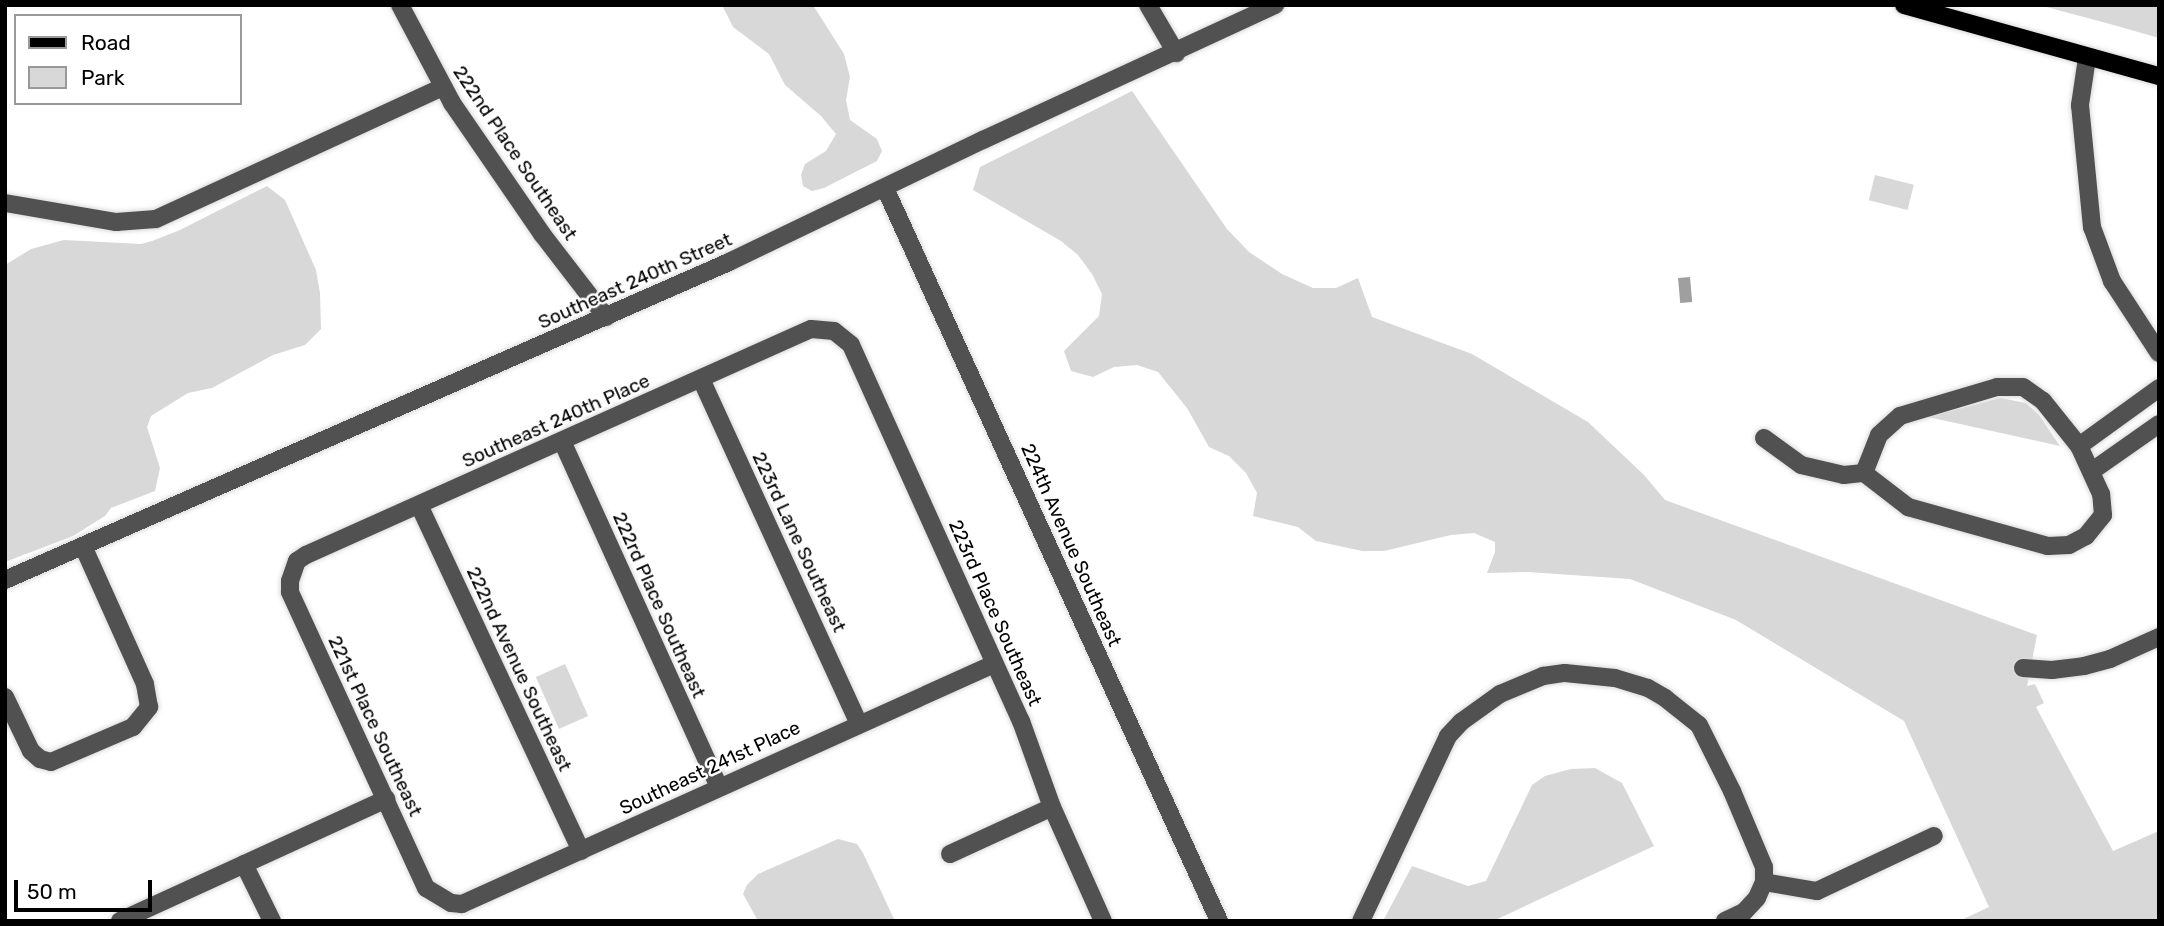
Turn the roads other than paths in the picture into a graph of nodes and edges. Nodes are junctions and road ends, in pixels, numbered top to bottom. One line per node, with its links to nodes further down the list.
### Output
1 (400, 5): 8 (street, 222nd Place Southeast)
2 (1148, 5): 5 (street)
3 (1275, 5): 5 (street, Southeast 240th Street)
4 (1904, 5): 6 (main road)
5 (1176, 53): 9 (street, Southeast 240th Street)
6 (2087, 58): 7 (main road); 13 (street)
7 (2159, 76)
8 (443, 87): 10 (street); 11 (street, 222nd Place Southeast)
9 (885, 188): 11 (street, Southeast 240th Street); 43 (street, 224th Avenue Southeast)
10 (5, 204)
11 (607, 317): 23 (street, Southeast 240th Street)
12 (834, 331): 14 (street, Southeast 240th Place); 27 (street, 223rd Place Southeast)
13 (2159, 353)
14 (701, 379): 18 (street, Southeast 240th Place); 30 (street, 223rd Lane Southeast)
15 (2159, 388): 19 (street)
16 (2159, 424): 20 (street)
17 (1764, 438): 21 (street)
18 (562, 441): 22 (street, Southeast 240th Place); 31 (street, 222rd Place Southeast)
19 (2079, 446): 20 (street); 21 (street)
20 (2092, 471): 21 (street)
21 (1864, 473)
22 (419, 505): 24 (street, Southeast 240th Place); 35 (street, 222nd Avenue Southeast)
23 (83, 546): 25 (street, Southeast 240th Street); 29 (street)
24 (298, 561): 32 (street, 221st Place Southeast)
25 (5, 580)
26 (2159, 638): 28 (street)
27 (994, 664): 30 (street, Southeast 241st Place); 33 (street, 223rd Place Southeast)
28 (2023, 668)
29 (5, 697)
30 (858, 722): 31 (street, Southeast 241st Place)
31 (719, 787): 35 (street, Southeast 241st Place)
32 (386, 799): 37 (street); 39 (street, 221st Place Southeast)
33 (1052, 807): 36 (street); 42 (street, 223rd Place Southeast)
34 (1934, 836): 38 (street)
35 (581, 850): 39 (street, Southeast 241st Place)
36 (950, 854)
37 (244, 864): 40 (street); 41 (street)
38 (1764, 882): 44 (street); 45 (street)
39 (443, 900)
40 (120, 921)
41 (272, 921)
42 (1103, 921)
43 (1219, 921)
44 (1362, 921)
45 (1725, 921)

